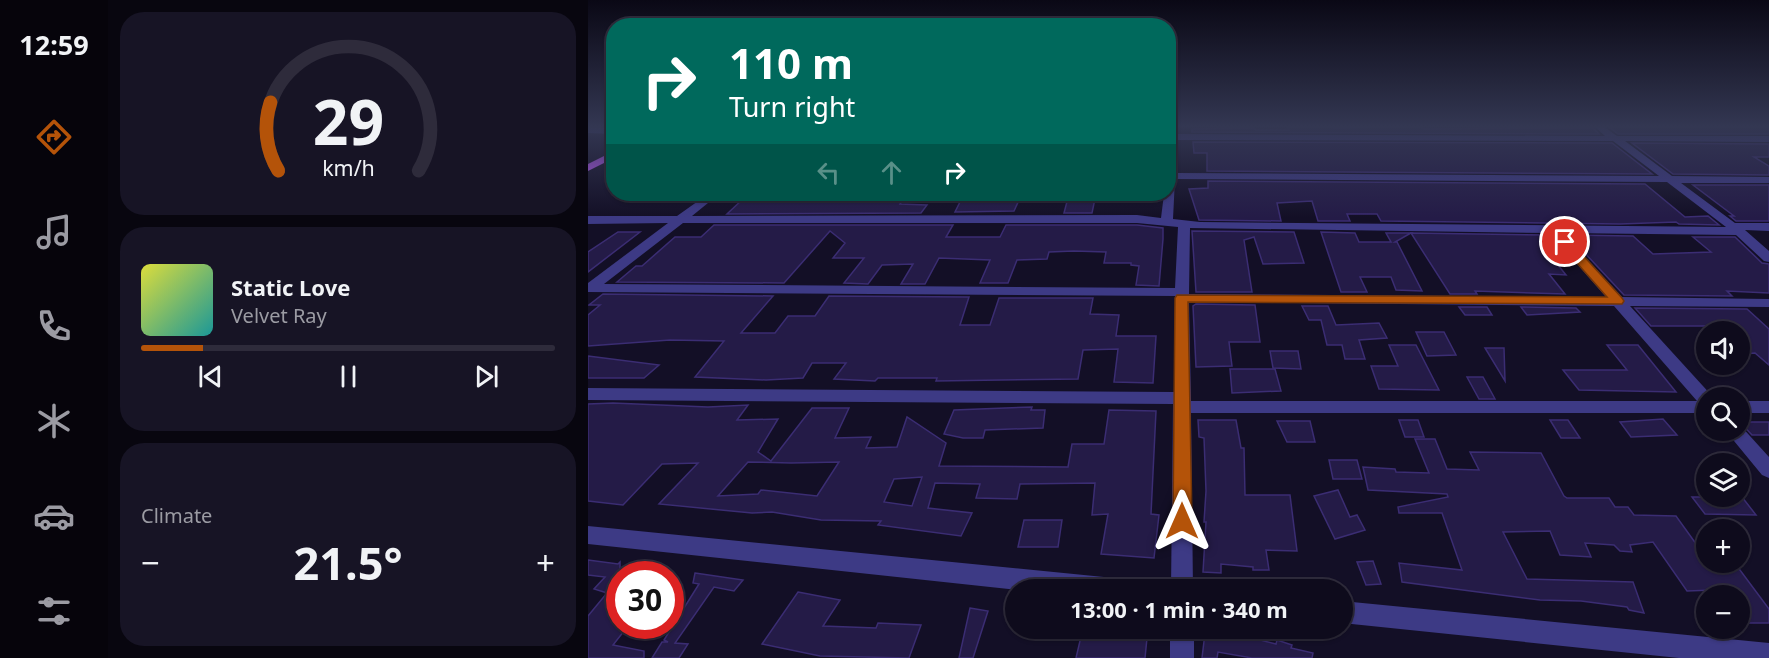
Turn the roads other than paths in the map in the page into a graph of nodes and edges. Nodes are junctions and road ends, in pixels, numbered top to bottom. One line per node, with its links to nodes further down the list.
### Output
1 (1640, 157): 5 (street)
2 (606, 158): 3 (main road)
3 (588, 168)
4 (1176, 174): 5 (street)
5 (1670, 179): 6 (street); 14 (street)
6 (1769, 180)
7 (705, 201): 10 (street)
8 (1173, 201): 11 (street)
9 (588, 220): 10 (street)
10 (680, 220): 11 (street); 16 (street)
11 (1176, 223): 13 (street); 17 (street)
12 (1769, 227): 14 (street)
13 (1552, 228): 14 (street); 18 (street)
14 (1735, 228): 15 (street)
15 (1769, 258)
16 (590, 289): 17 (street)
17 (1182, 295): 18 (street); 22 (street)
18 (1617, 301): 19 (street); 20 (street)
19 (1769, 303)
20 (1696, 389)
21 (588, 394): 22 (street)
22 (1182, 403): 23 (street); 30 (street)
23 (1696, 407)
24 (1750, 407): 25 (street)
25 (1769, 407)
26 (1744, 441): 27 (street)
27 (1769, 470)
28 (588, 535): 29 (street)
29 (1017, 579)
30 (1182, 579)
31 (1353, 613): 33 (street)
32 (1182, 639): 34 (street)
33 (1769, 655)
34 (1182, 658)

